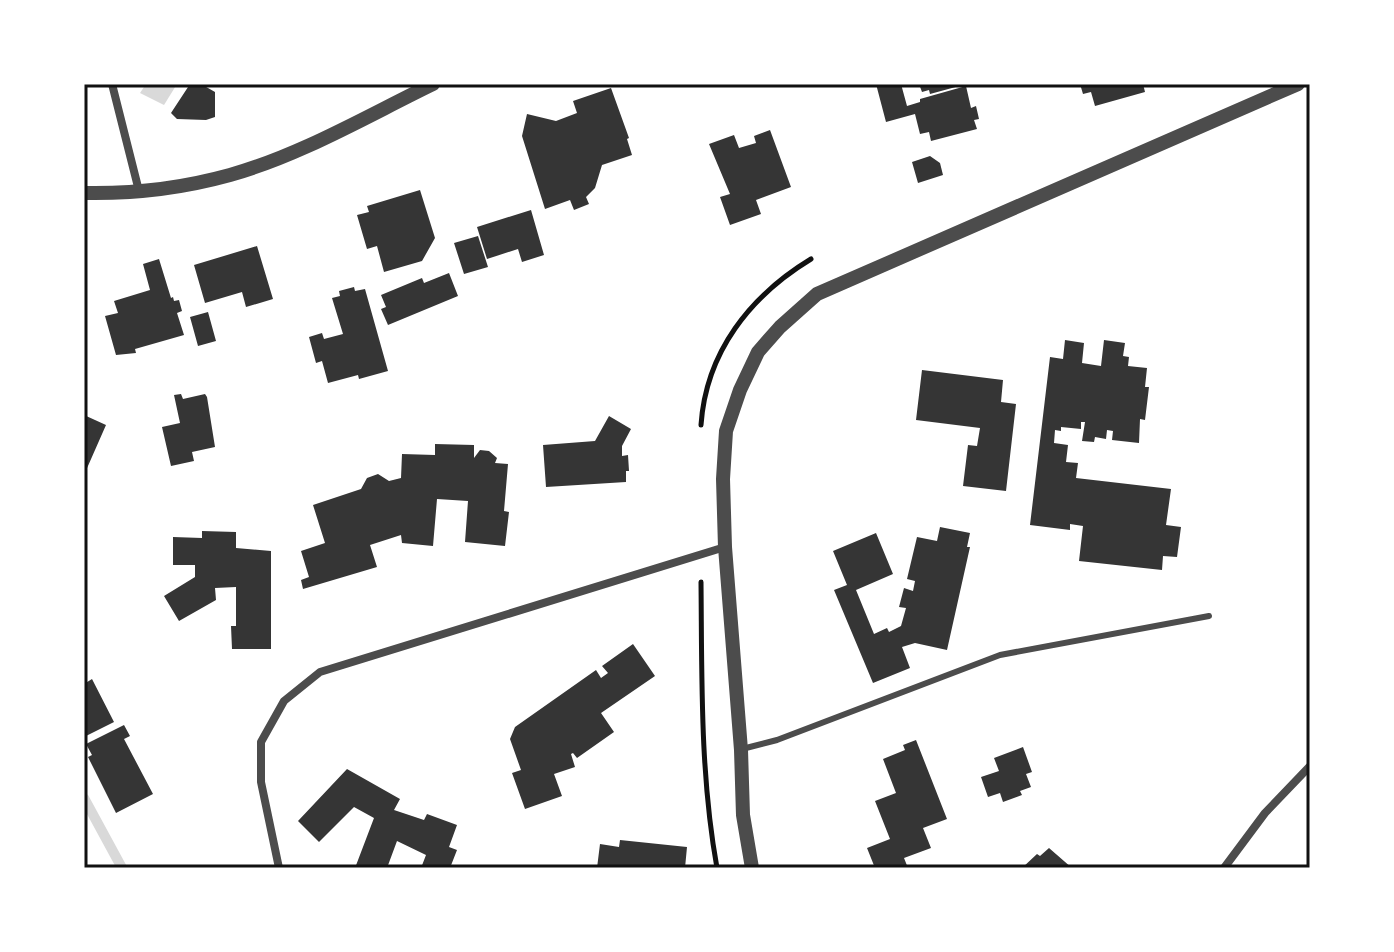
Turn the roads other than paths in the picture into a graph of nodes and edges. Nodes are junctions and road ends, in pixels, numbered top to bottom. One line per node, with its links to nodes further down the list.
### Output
1 (112, 84): 4 (street)
2 (433, 84): 4 (street)
3 (1298, 84): 6 (street)
4 (139, 191): 5 (street)
5 (84, 193)
6 (725, 547): 8 (street); 10 (street)
7 (1209, 616): 8 (lane)
8 (741, 750): 11 (street)
9 (1310, 766): 12 (street)
10 (279, 868)
11 (752, 868)
12 (1224, 868)

